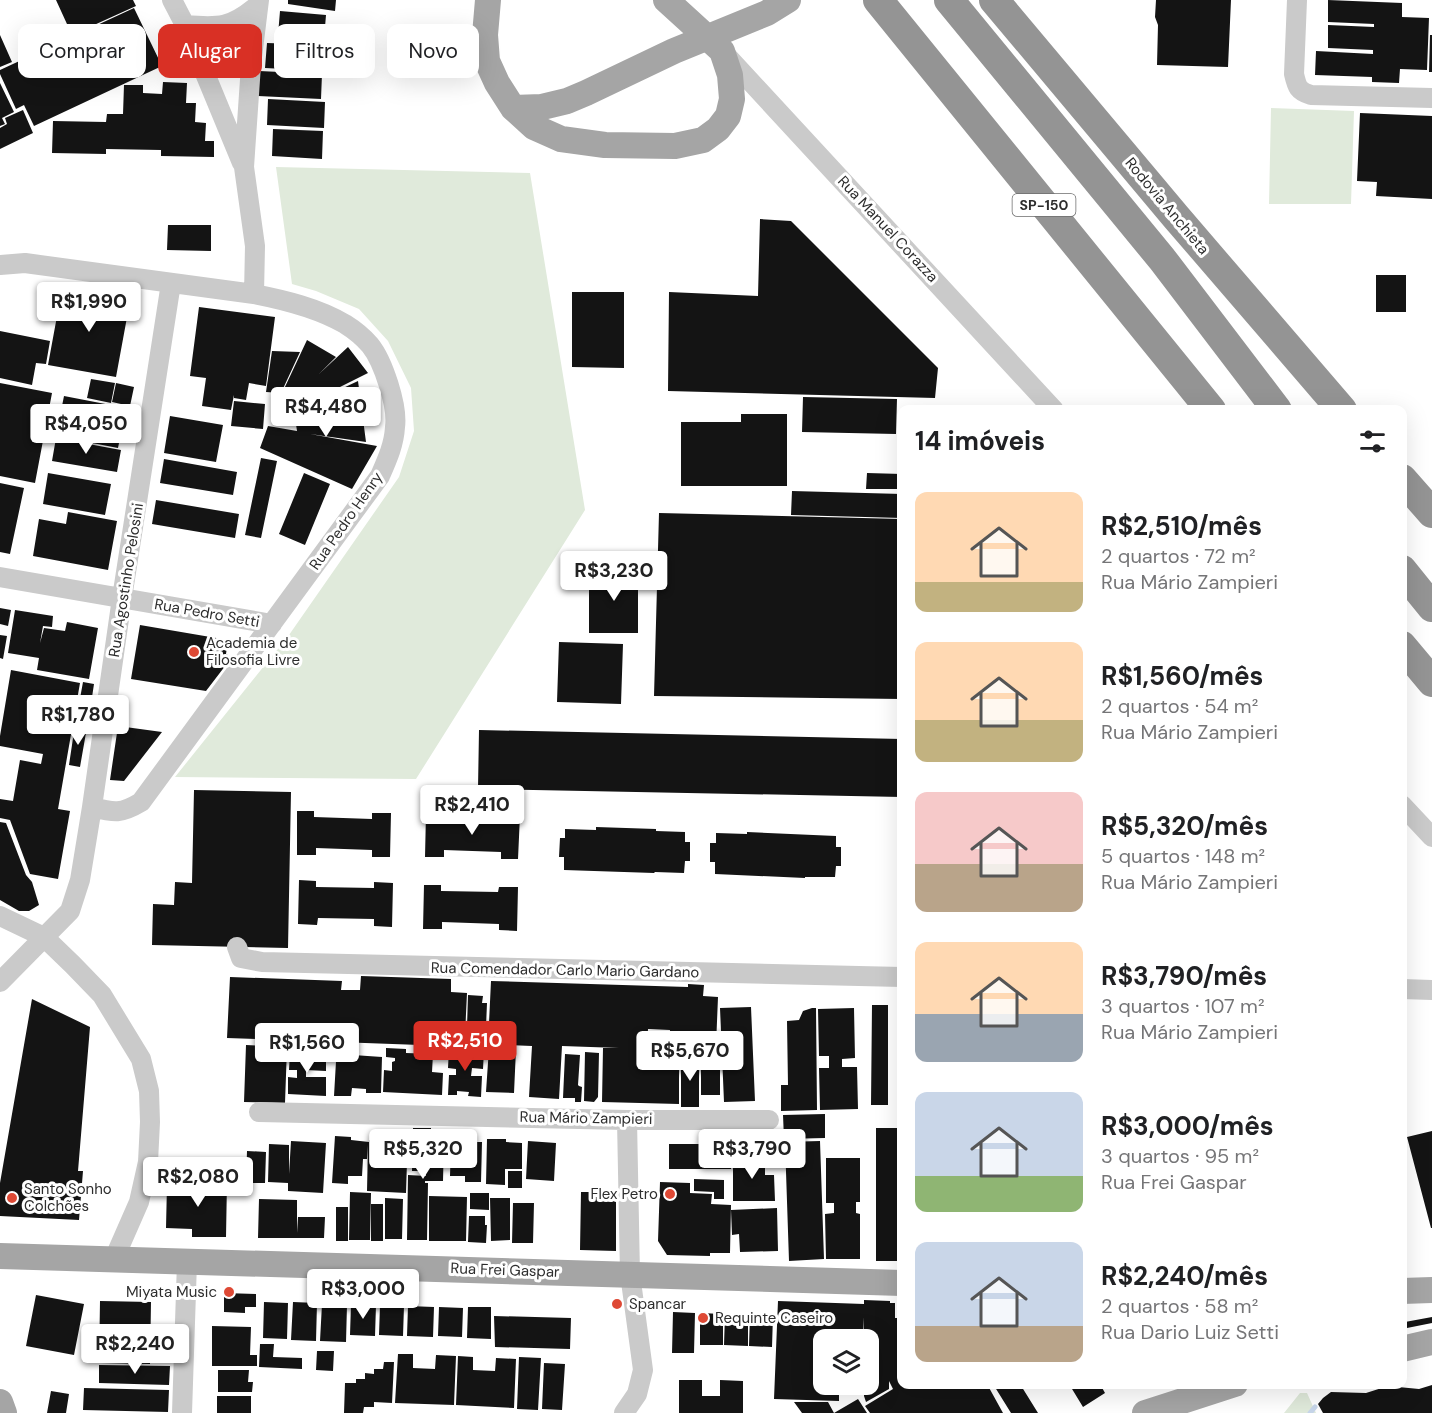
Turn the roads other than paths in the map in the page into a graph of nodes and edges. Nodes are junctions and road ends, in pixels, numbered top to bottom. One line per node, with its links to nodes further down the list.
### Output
1 (172, 0): 11 (street)
2 (488, 0): 17 (main road)
3 (666, 0): 13 (main road)
4 (788, 0): 17 (main road)
5 (878, 0): 23 (highway, SP-150)
6 (949, 0): 24 (highway)
7 (994, 0): 14 (highway, Rodovia Anchieta)
8 (1019, 0): 14 (highway)
9 (1297, 0): 16 (street)
10 (259, 2): 12 (street); 18 (street)
11 (184, 24)
12 (228, 24)
13 (722, 51): 17 (main road); 22 (street, Rua Manuel Corazza)
14 (1049, 64): 25 (highway, Rodovia Anchieta)
15 (207, 78): 18 (street)
16 (1432, 98)
17 (513, 108)
18 (244, 168): 21 (street)
19 (0, 265): 20 (street, Rua Pedro Henry)
20 (171, 282): 21 (street, Rua Pedro Henry); 30 (street, Rua Agostinho Pelosini)
21 (254, 294): 32 (street, Rua Pedro Henry)
22 (1049, 405)
23 (1207, 405)
24 (1273, 405)
25 (1338, 405)
26 (1407, 485): 27 (highway)
27 (1432, 513)
28 (1407, 576): 31 (highway)
29 (0, 577): 30 (street, Rua Pedro Setti)
30 (122, 598): 32 (street, Rua Pedro Setti); 35 (street, Rua Agostinho Pelosini)
31 (1432, 606)
32 (272, 624): 35 (street, Rua Pedro Henry)
33 (1407, 652): 34 (highway)
34 (1432, 682)
35 (92, 807): 39 (street, Rua Agostinho Pelosini)
36 (1407, 810): 37 (street)
37 (1432, 837)
38 (0, 916): 39 (street)
39 (44, 937): 42 (street, Rua Agostinho Pelosini); 49 (street)
40 (237, 947): 41 (street, Rua Comendador Carlo Mario Gardano)
41 (897, 977)
42 (0, 982)
43 (1407, 989): 44 (street)
44 (1432, 990)
45 (259, 1112): 46 (street, Rua Mário Zampieri)
46 (627, 1120): 47 (street, Rua Mário Zampieri); 51 (street)
47 (769, 1120)
48 (0, 1256): 49 (main road, Rua Frei Gaspar)
49 (114, 1259): 50 (main road, Rua Frei Gaspar)
50 (187, 1262): 51 (main road, Rua Frei Gaspar); 60 (street)
51 (630, 1274): 52 (main road, Rua Frei Gaspar); 61 (street)
52 (897, 1283)
53 (1432, 1290): 54 (main road)
54 (1407, 1291)
55 (1432, 1342): 56 (main road)
56 (1407, 1348)
57 (1219, 1389): 62 (main road)
58 (0, 1402): 59 (main road)
59 (4, 1413)
60 (182, 1413)
61 (624, 1413)
62 (1145, 1413)

